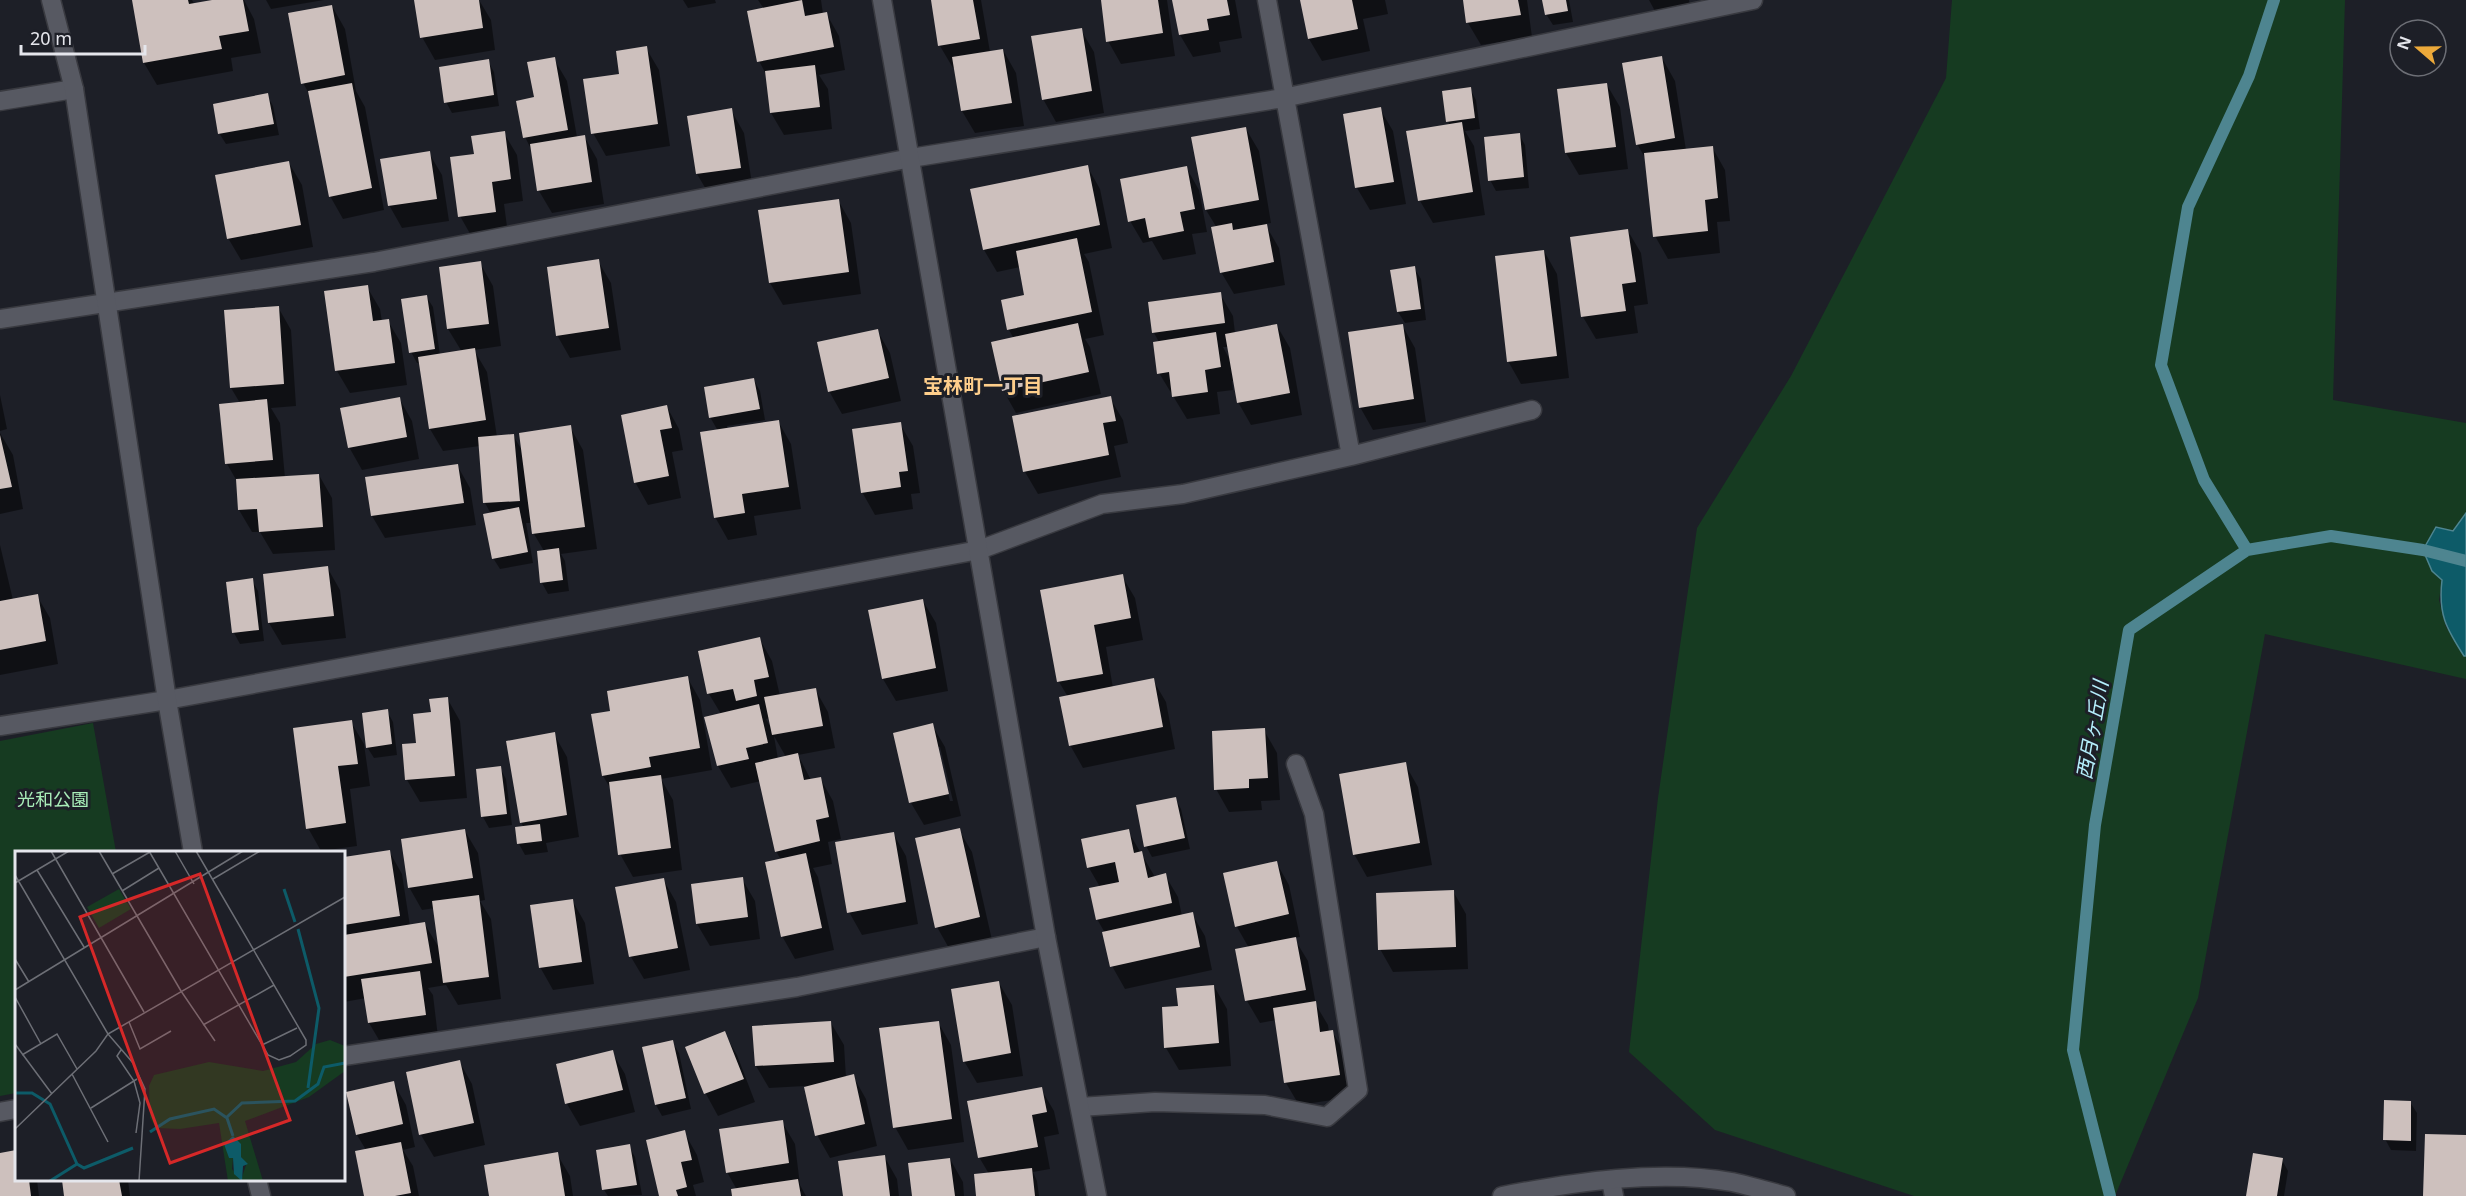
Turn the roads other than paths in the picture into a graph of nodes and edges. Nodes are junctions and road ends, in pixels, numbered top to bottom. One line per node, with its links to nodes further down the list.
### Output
1 (51, 0): 6 (street)
2 (882, 0): 9 (street)
3 (1267, 0): 7 (street)
4 (1754, 0): 5 (street)
5 (1718, 4): 7 (street)
6 (74, 89): 8 (street); 10 (street)
7 (1283, 98): 9 (street); 13 (street)
8 (0, 101)
9 (910, 158): 10 (street); 14 (street)
10 (108, 304): 11 (street); 15 (street)
11 (0, 319)
12 (1532, 410): 13 (street)
13 (1351, 456): 14 (street)
14 (979, 550): 15 (street); 19 (street)
15 (167, 700): 16 (street); 18 (street)
16 (0, 726)
17 (1296, 764): 21 (street)
18 (193, 851)
19 (1046, 937): 20 (street); 21 (street)
20 (345, 1056)
21 (1080, 1107): 27 (street)
22 (15, 1109): 23 (street)
23 (0, 1112)
24 (257, 1181): 26 (street)
25 (1613, 1188): 28 (street); 29 (street)
26 (261, 1196)
27 (1097, 1196)
28 (1502, 1196)
29 (1786, 1196)

